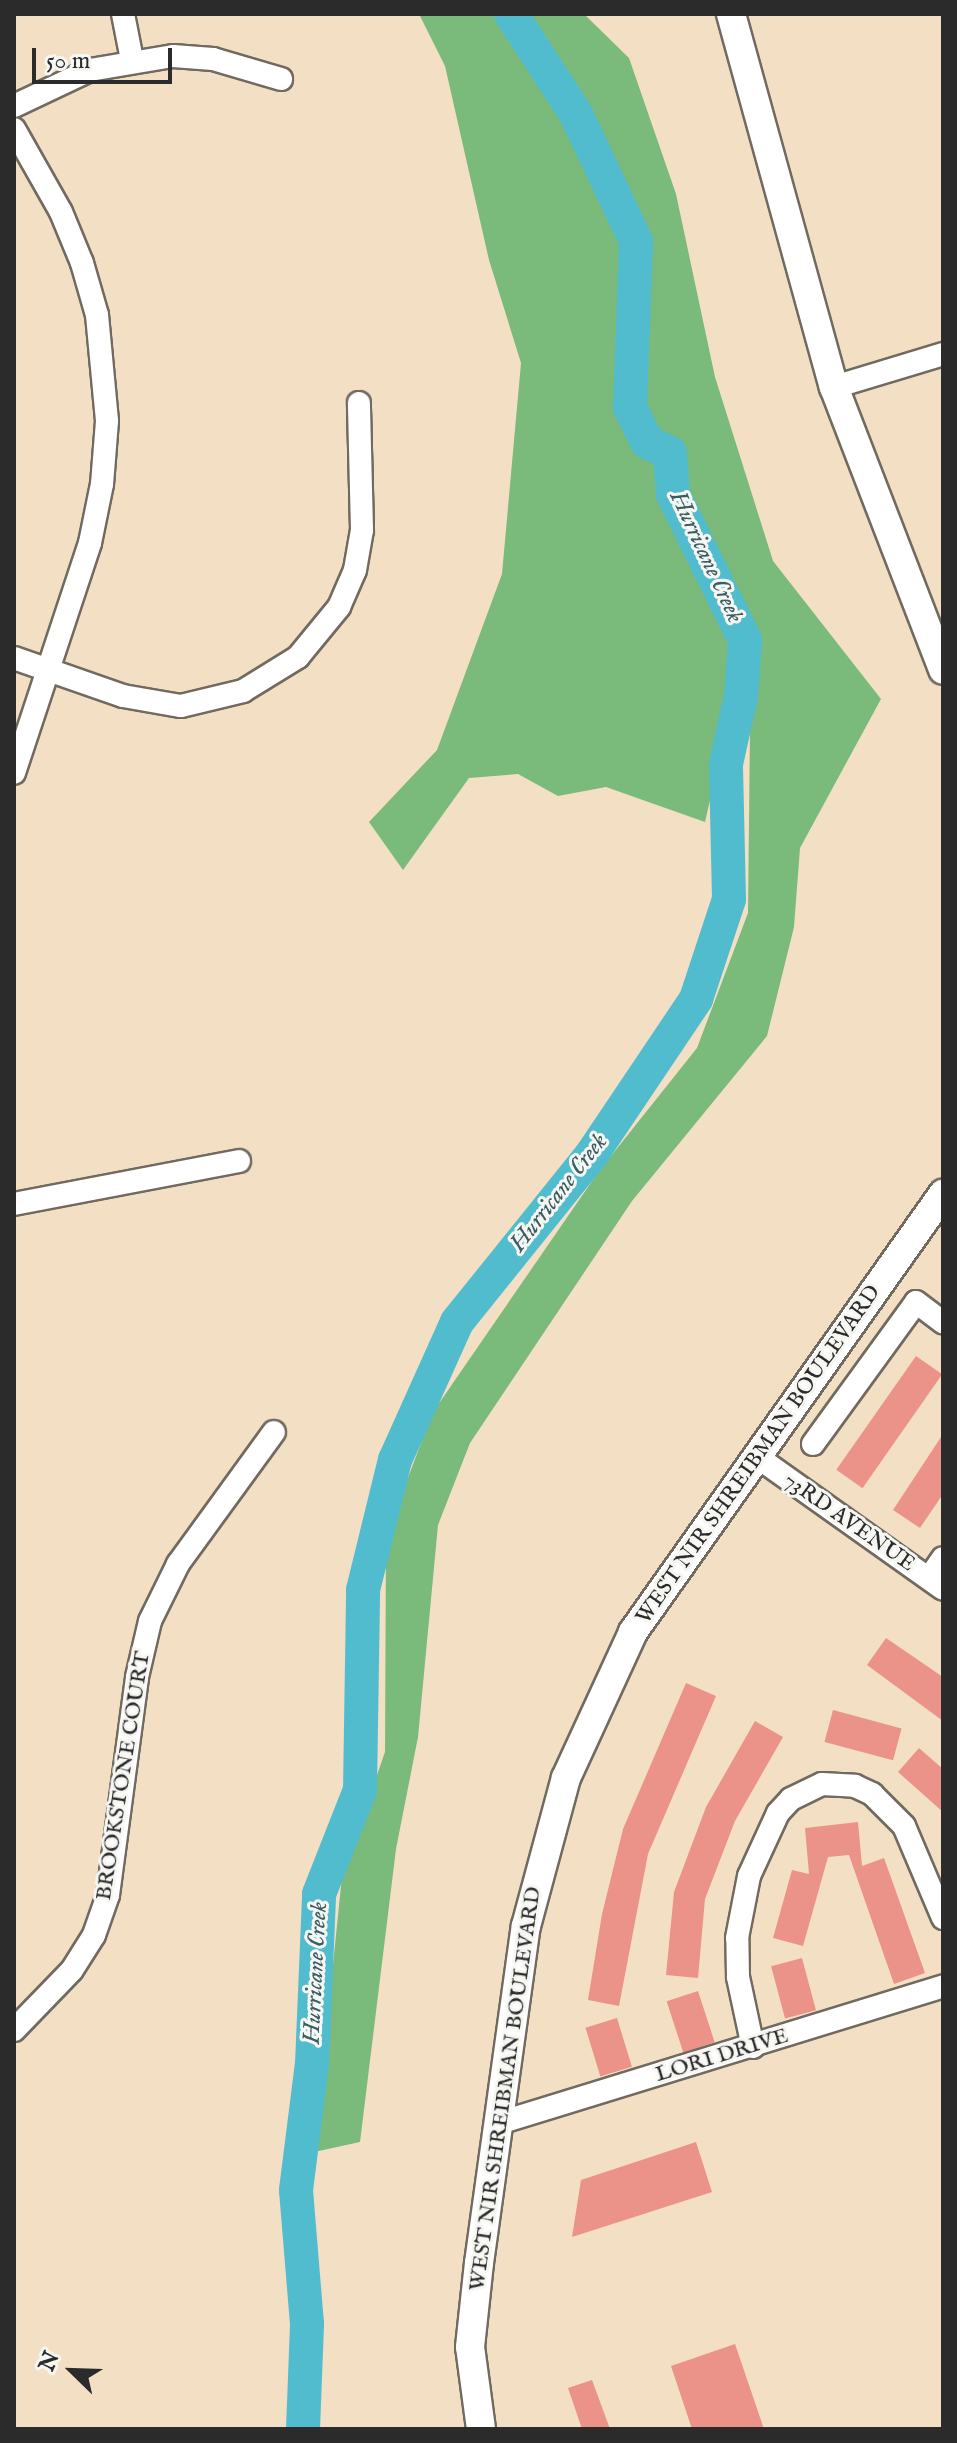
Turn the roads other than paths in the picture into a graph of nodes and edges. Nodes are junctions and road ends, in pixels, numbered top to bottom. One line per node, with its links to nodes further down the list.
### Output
1 (123, 14): 3 (street)
2 (731, 14): 8 (main road)
3 (132, 60): 4 (street); 5 (street)
4 (281, 79)
5 (14, 106)
6 (14, 129): 11 (street)
7 (943, 354): 8 (street)
8 (834, 387): 12 (main road)
9 (359, 403): 11 (street)
10 (14, 658): 11 (street)
11 (51, 670): 13 (street)
12 (943, 670)
13 (14, 773)
14 (239, 1161): 16 (street)
15 (943, 1194): 20 (main road, WEST NIR SHREIBMAN BOULEVARD)
16 (14, 1204)
17 (943, 1322): 19 (street)
18 (274, 1432): 25 (street, BROOKSTONE COURT)
19 (813, 1444)
20 (756, 1456): 22 (street, 73RD AVENUE); 27 (main road, WEST NIR SHREIBMAN BOULEVARD)
21 (943, 1558): 22 (street)
22 (936, 1584)
23 (943, 1918): 26 (street)
24 (943, 1986): 26 (street, LORI DRIVE)
25 (14, 2030)
26 (753, 2047): 27 (street, LORI DRIVE)
27 (499, 2123): 28 (main road, WEST NIR SHREIBMAN BOULEVARD)
28 (481, 2429)

